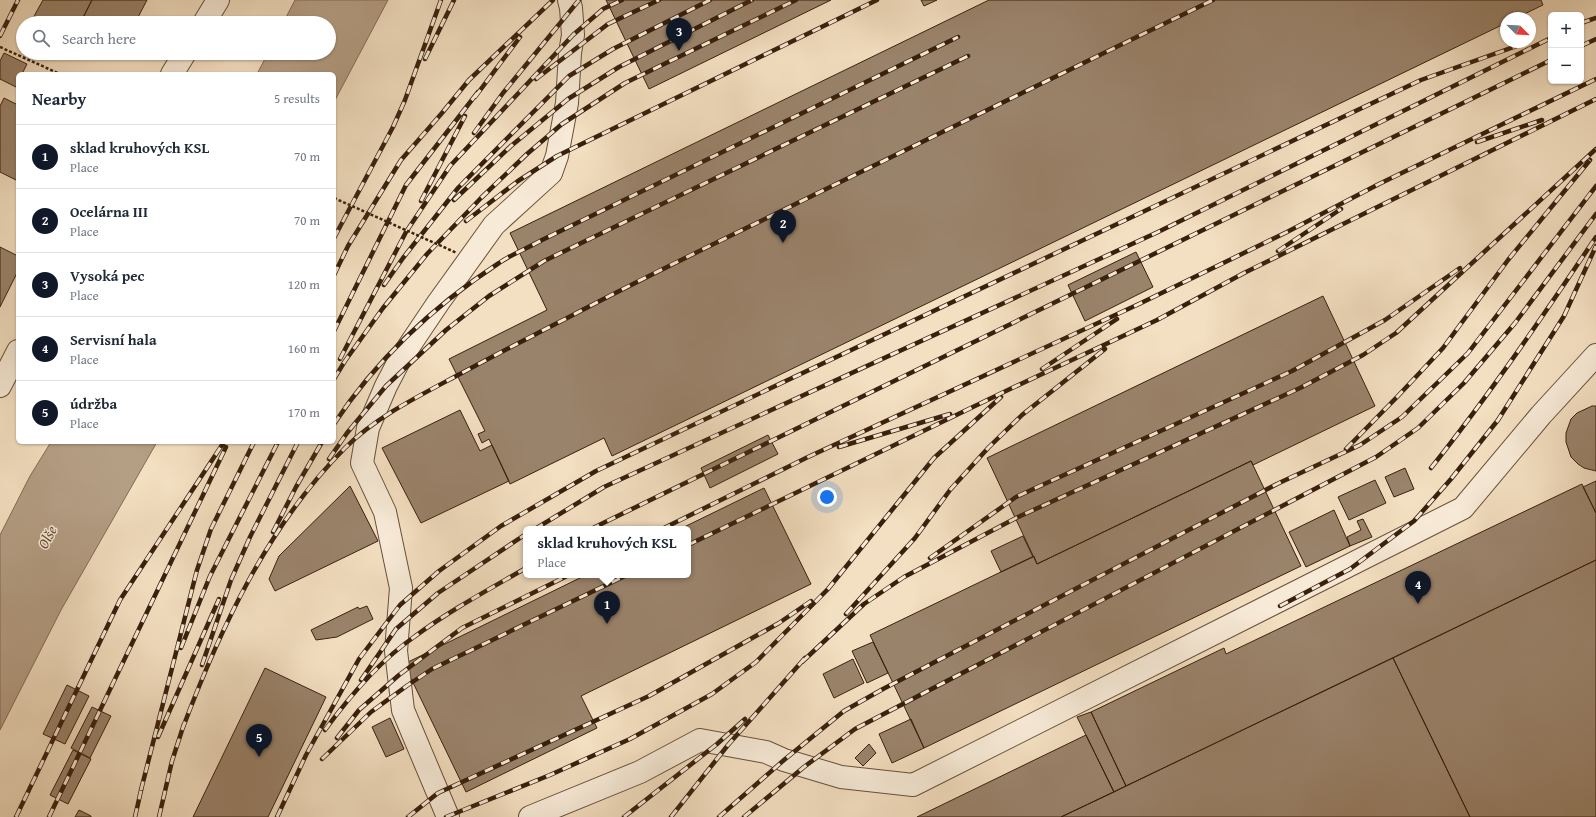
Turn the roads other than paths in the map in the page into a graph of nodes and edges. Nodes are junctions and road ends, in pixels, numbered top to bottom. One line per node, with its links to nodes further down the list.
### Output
1 (218, 0): 3 (street)
2 (569, 0): 9 (street)
3 (208, 16)
4 (181, 60): 5 (street)
5 (173, 72)
6 (16, 355): 8 (street)
7 (1596, 355): 10 (street)
8 (0, 386)
9 (448, 817)
10 (530, 817)

